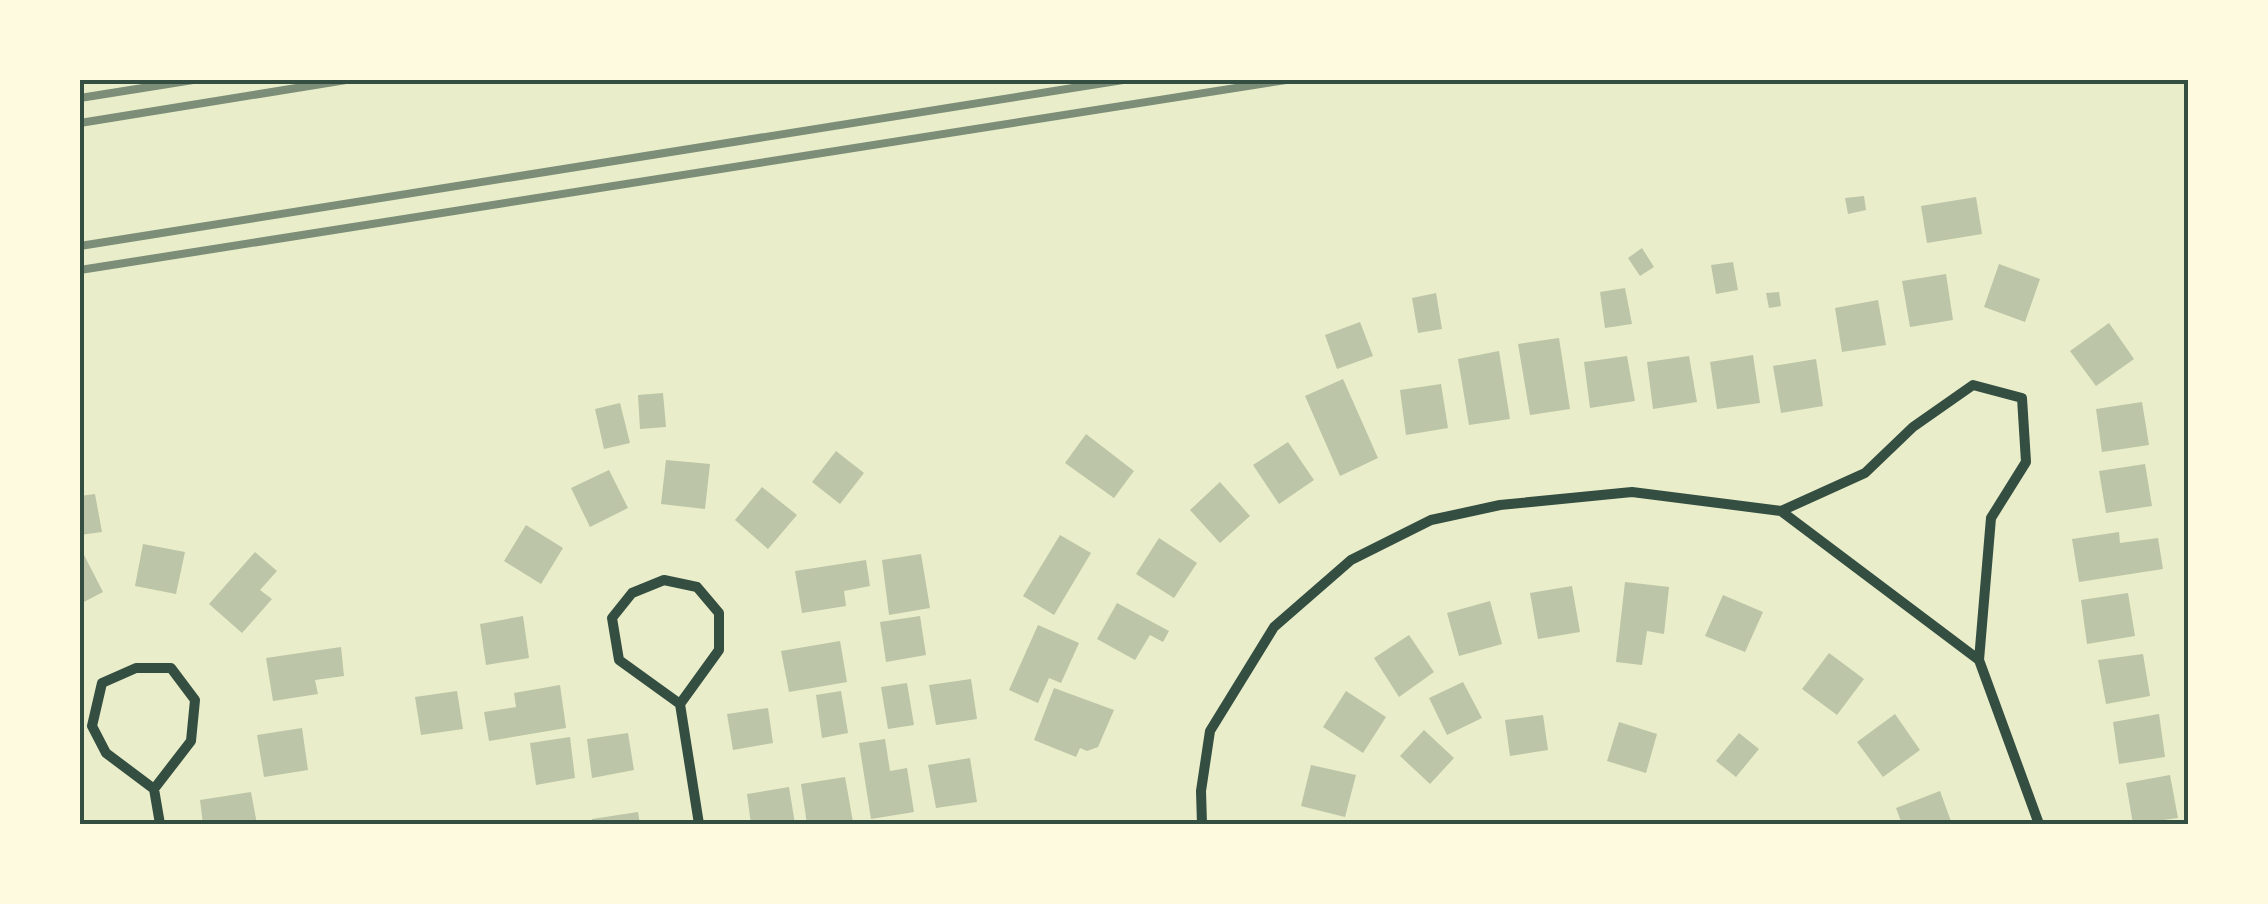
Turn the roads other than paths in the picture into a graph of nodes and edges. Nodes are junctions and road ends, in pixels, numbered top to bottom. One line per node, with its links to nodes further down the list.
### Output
1 (1780, 511): 2 (street); 2 (street); 7 (street)
2 (1979, 660): 8 (street)
3 (680, 704): 3 (street); 6 (street)
4 (154, 789): 4 (street); 5 (street)
5 (160, 824)
6 (700, 824)
7 (1202, 824)
8 (2039, 824)

